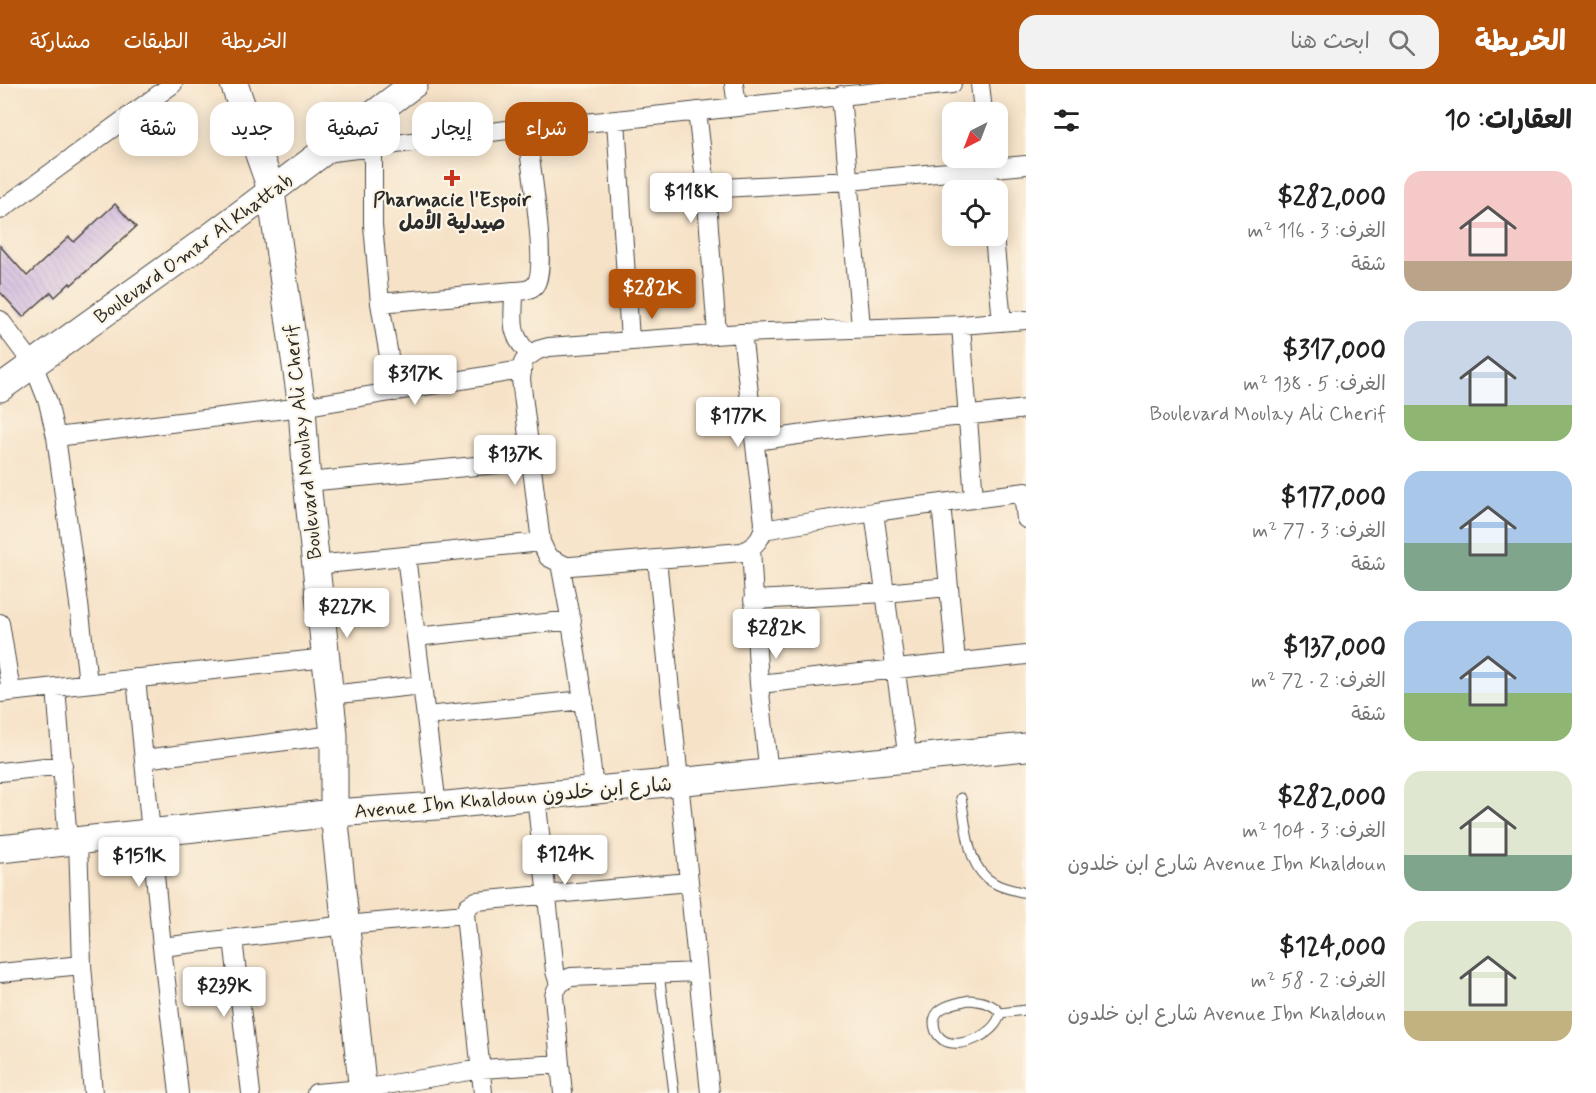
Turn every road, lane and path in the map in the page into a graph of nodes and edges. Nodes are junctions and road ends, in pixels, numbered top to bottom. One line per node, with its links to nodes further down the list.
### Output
1 (172, 84): 27 (street)
2 (397, 84): 25 (street, Boulevard Omar Al Khattab)
3 (414, 84): 10 (street, Boulevard Omar Al Khattab)
4 (734, 84): 12 (street)
5 (952, 84): 8 (street)
6 (980, 84): 11 (street)
7 (235, 85): 25 (street, Boulevard Moulay Ali Cherif)
8 (908, 86): 9 (street)
9 (833, 92): 12 (street); 24 (street)
10 (390, 102)
11 (982, 102)
12 (737, 107): 13 (street)
13 (698, 111): 14 (street); 26 (street)
14 (616, 120): 15 (street); 38 (street)
15 (588, 123)
16 (505, 131): 17 (street)
17 (400, 143)
18 (318, 156): 25 (street, Boulevard Omar Al Khattab)
19 (373, 156): 30 (street)
20 (529, 156): 29 (street)
21 (1008, 164): 22 (street)
22 (1026, 165)
23 (948, 168): 24 (street)
24 (848, 181): 26 (street); 35 (street)
25 (269, 184): 39 (street, Boulevard Omar Al Khattab); 44 (street, Boulevard Moulay Ali Cherif)
26 (706, 189): 37 (street)
27 (0, 210)
28 (995, 246): 33 (street)
29 (514, 291): 30 (street); 40 (street)
30 (380, 303): 43 (street)
31 (0, 320): 39 (street)
32 (1026, 320): 33 (street)
33 (1002, 322): 34 (street)
34 (961, 326): 35 (street); 46 (street)
35 (861, 327): 36 (street)
36 (742, 333): 37 (street); 48 (street)
37 (717, 334): 38 (street)
38 (630, 340): 40 (street)
39 (29, 359): 41 (street, Boulevard Omar Al Khattab); 42 (street, Boulevard Omar Al Khattab); 47 (street)
40 (526, 362): 43 (street); 49 (street)
41 (0, 373)
42 (0, 388)
43 (394, 392): 44 (street)
44 (302, 407): 47 (street); 50 (street, Boulevard Moulay Ali Cherif)
45 (1026, 408): 46 (street)
46 (969, 414): 48 (street); 52 (street)
47 (56, 437): 74 (street)
48 (755, 441): 56 (street)
49 (530, 461): 50 (street); 57 (street)
50 (307, 482): 62 (street, Boulevard Moulay Ali Cherif)
51 (1024, 493): 52 (street); 55 (street)
52 (974, 499): 53 (street)
53 (941, 503): 54 (street); 63 (street)
54 (874, 512): 56 (street); 64 (street)
55 (1026, 519)
56 (763, 530): 58 (street)
57 (540, 542): 59 (street); 61 (street)
58 (751, 548): 60 (street); 65 (street)
59 (406, 556): 62 (street); 68 (street)
60 (657, 559): 61 (street); 89 (street)
61 (560, 563): 66 (street)
62 (316, 565): 70 (street, Boulevard Moulay Ali Cherif)
63 (948, 587): 64 (street); 71 (street)
64 (885, 593): 65 (street); 72 (street)
65 (753, 600): 75 (street)
66 (572, 620): 68 (street); 80 (street)
67 (0, 622): 78 (street)
68 (416, 637): 76 (street)
69 (1026, 655): 71 (street)
70 (326, 658): 73 (street); 79 (street, Boulevard Moulay Ali Cherif)
71 (956, 662): 72 (street)
72 (895, 669): 75 (street); 85 (street)
73 (136, 678): 74 (street); 84 (street)
74 (87, 683): 77 (street)
75 (759, 684): 88 (street)
76 (422, 685): 79 (street); 81 (street)
77 (56, 687): 78 (street); 86 (street)
78 (5, 692)
79 (330, 695): 82 (street, Boulevard Moulay Ali Cherif)
80 (584, 700): 81 (street); 90 (street)
81 (426, 716): 93 (street)
82 (334, 735): 84 (street); 94 (street, Boulevard Moulay Ali Cherif)
83 (1026, 747): 85 (street, Avenue Ibn Khaldoun شارع ابن خلدون)
84 (144, 759): 95 (street)
85 (908, 760): 88 (street, Avenue Ibn Khaldoun شارع ابن خلدون)
86 (63, 765): 87 (street); 96 (street)
87 (0, 772)
88 (769, 774): 89 (street, Avenue Ibn Khaldoun شارع ابن خلدون)
89 (679, 782): 90 (street, Avenue Ibn Khaldoun شارع ابن خلدون); 98 (street)
90 (594, 790): 91 (street, Avenue Ibn Khaldoun شارع ابن خلدون)
91 (536, 796): 93 (street, Avenue Ibn Khaldoun شارع ابن خلدون); 100 (street)
92 (961, 798): 99 (lane)
93 (437, 806): 94 (street, Avenue Ibn Khaldoun شارع ابن خلدون)
94 (334, 813): 95 (street, Avenue Ibn Khaldoun شارع ابن خلدون); 102 (street, Boulevard Moulay Ali Cherif)
95 (152, 833): 96 (street, Avenue Ibn Khaldoun شارع ابن خلدون); 104 (street)
96 (73, 842): 97 (street, Avenue Ibn Khaldoun شارع ابن خلدون); 105 (street)
97 (0, 849)
98 (689, 882): 100 (street); 106 (street)
99 (1026, 893)
100 (548, 896): 101 (street); 109 (street)
101 (465, 914): 102 (street); 113 (street)
102 (346, 925): 103 (street); 114 (street, Boulevard Moulay Ali Cherif)
103 (233, 939): 104 (street); 117 (street)
104 (162, 947): 116 (street)
105 (82, 965): 107 (street); 115 (street)
106 (698, 972): 108 (street); 122 (street)
107 (0, 973)
108 (659, 973): 109 (street); 121 (lane)
109 (559, 984): 112 (street)
110 (1026, 1010): 111 (lane)
111 (1000, 1013): 111 (lane)
112 (560, 1064): 113 (street); 120 (street)
113 (481, 1069): 114 (street); 119 (street)
114 (363, 1091): 118 (street)
115 (93, 1093)
116 (179, 1093)
117 (251, 1093)
118 (316, 1093)
119 (483, 1093)
120 (563, 1093)
121 (674, 1093)
122 (710, 1093)

